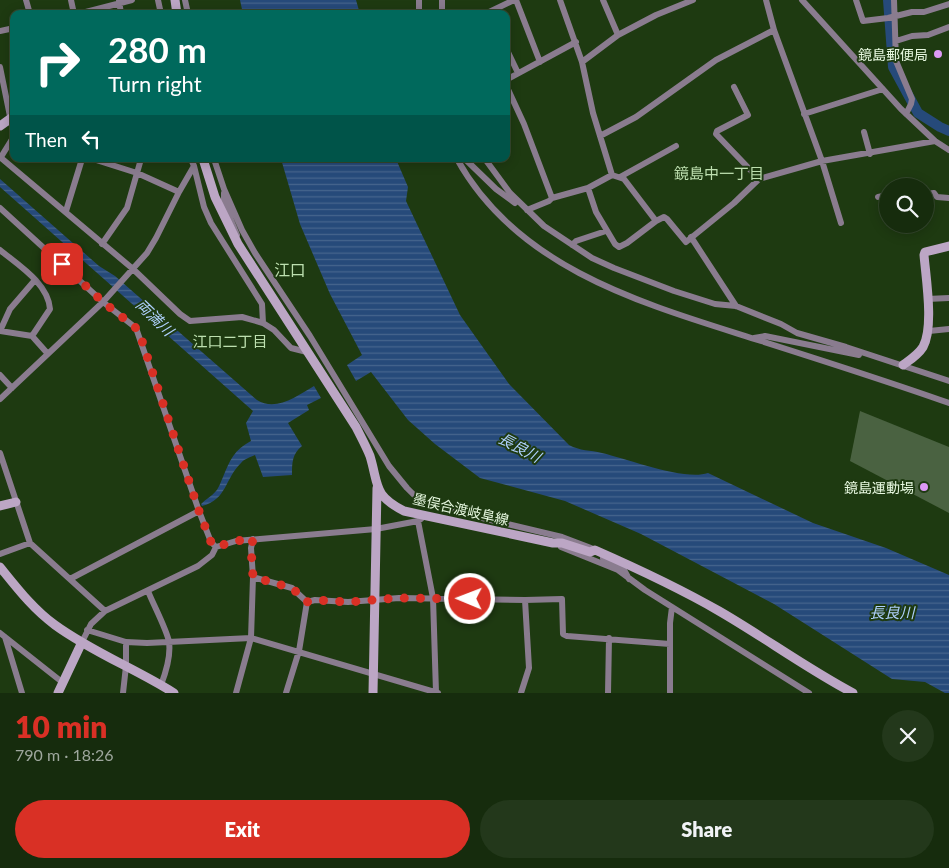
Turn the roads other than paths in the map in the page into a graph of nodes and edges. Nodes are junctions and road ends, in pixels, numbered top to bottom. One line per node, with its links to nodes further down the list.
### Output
1 (132, 0): 10 (street)
2 (515, 0): 13 (street); 21 (street)
3 (560, 0): 19 (street)
4 (603, 0): 17 (street)
5 (693, 0): 17 (street)
6 (766, 0): 16 (street)
7 (802, 0): 27 (street)
8 (856, 0): 14 (street)
9 (894, 0): 14 (street)
10 (119, 2): 12 (street)
11 (949, 4): 14 (street)
12 (92, 10)
13 (496, 10)
14 (892, 18): 18 (street)
15 (949, 26): 18 (street)
16 (774, 30): 30 (street); 35 (street)
17 (618, 35): 22 (street)
18 (896, 41): 31 (street)
19 (576, 42): 21 (street); 22 (street)
20 (510, 56): 24 (street)
21 (540, 62): 24 (street)
22 (582, 62): 35 (street)
23 (0, 68): 29 (street)
24 (518, 73): 25 (street)
25 (510, 78)
26 (734, 87): 56 (street)
27 (883, 89): 30 (street); 31 (street)
28 (510, 94): 61 (street)
29 (10, 108)
30 (804, 114): 42 (street)
31 (906, 114): 37 (street)
32 (10, 118): 33 (main road)
33 (0, 126)
34 (864, 132): 40 (street)
35 (600, 136): 54 (street)
36 (10, 142): 41 (street)
37 (935, 142): 39 (street); 40 (street)
38 (676, 146): 55 (street)
39 (949, 150)
40 (870, 154): 42 (street)
41 (0, 157): 65 (street)
42 (822, 161): 56 (street); 67 (street)
43 (81, 162): 65 (street)
44 (102, 162): 53 (street)
45 (140, 162): 53 (street)
46 (192, 162): 52 (street)
47 (204, 162): 71 (main road, 墨俣合渡岐阜線)
48 (215, 162): 58 (street)
49 (459, 162): 86 (street)
50 (468, 162): 64 (street)
51 (487, 162): 64 (street)
52 (194, 166): 59 (street); 81 (street)
53 (137, 173): 59 (street); 70 (street)
54 (612, 175): 55 (street); 57 (street)
55 (620, 177): 66 (street)
56 (760, 179): 69 (street)
57 (588, 188): 61 (street); 68 (street)
58 (224, 189): 71 (street); 108 (street)
59 (179, 192): 75 (street)
60 (934, 193): 62 (street)
61 (552, 198): 64 (street)
62 (949, 198)
63 (0, 208): 78 (street)
64 (525, 208): 72 (street)
65 (66, 211): 70 (street)
66 (656, 221): 68 (street); 69 (street)
67 (841, 224)
68 (606, 230): 72 (street)
69 (691, 238): 80 (street)
70 (102, 244): 75 (street)
71 (238, 244): 87 (main road, 墨俣合渡岐阜線)
72 (572, 245): 80 (street)
73 (949, 246): 79 (main road)
74 (0, 250): 76 (street)
75 (132, 270): 78 (street); 81 (street)
76 (36, 280): 83 (street); 85 (street)
77 (949, 298): 79 (street)
78 (104, 300): 88 (street); 100 (street)
79 (927, 300): 84 (main road)
80 (736, 306): 89 (street)
81 (263, 323): 87 (street)
82 (949, 329): 84 (street)
83 (0, 331): 85 (street)
84 (929, 331): 90 (main road)
85 (32, 336): 88 (street)
86 (751, 338): 89 (street); 95 (street)
87 (307, 352): 97 (main road, 墨俣合渡岐阜線)
88 (48, 354): 93 (street)
89 (878, 358): 90 (street)
90 (903, 365): 92 (street)
91 (0, 375): 93 (street)
92 (949, 381)
93 (12, 388): 94 (street)
94 (0, 399)
95 (949, 403)
96 (0, 453): 98 (street)
97 (377, 488): 101 (main road, 墨俣合渡岐阜線); 103 (main road)
98 (16, 502): 99 (main road); 105 (street)
99 (0, 506)
100 (199, 511): 107 (street); 113 (street)
101 (428, 516): 102 (street); 106 (main road, 墨俣合渡岐阜線)
102 (418, 520): 103 (street); 115 (street)
103 (376, 529): 104 (street); 116 (main road)
104 (253, 539): 107 (street); 111 (street)
105 (30, 543): 109 (street); 113 (street)
106 (553, 544): 108 (main road, 墨俣合渡岐阜線); 112 (street)
107 (216, 547): 114 (street)
108 (595, 550): 112 (street); 147 (main road, 墨俣合渡岐阜線)
109 (0, 554)
110 (0, 567): 125 (main road)
111 (253, 577): 118 (street); 123 (street)
112 (629, 578): 119 (street)
113 (70, 579): 120 (street)
114 (148, 591): 120 (street); 127 (street)
115 (433, 598): 116 (street); 117 (street); 142 (street)
116 (374, 600): 118 (street); 131 (main road)
117 (525, 600): 124 (street); 143 (street)
118 (307, 602): 129 (street)
119 (672, 607): 128 (street); 134 (street)
120 (105, 612): 121 (street)
121 (87, 630): 125 (street); 126 (street)
122 (2, 635): 132 (street); 135 (street)
123 (252, 638): 127 (street); 129 (street); 139 (street)
124 (609, 638): 128 (street); 144 (street)
125 (82, 642): 130 (main road); 132 (main road)
126 (126, 642): 127 (street); 130 (street)
127 (169, 642): 133 (street)
128 (670, 644): 145 (street)
129 (299, 651): 131 (street); 140 (street)
130 (126, 666): 133 (main road); 137 (street)
131 (374, 673): 141 (main road); 142 (street)
132 (62, 682): 136 (main road)
133 (161, 684): 138 (main road)
134 (797, 690): 146 (street)
135 (22, 693)
136 (58, 693)
137 (123, 693)
138 (174, 693)
139 (236, 693)
140 (286, 693)
141 (373, 693)
142 (437, 693)
143 (521, 693)
144 (608, 693)
145 (670, 693)
146 (809, 693)
147 (853, 693)

